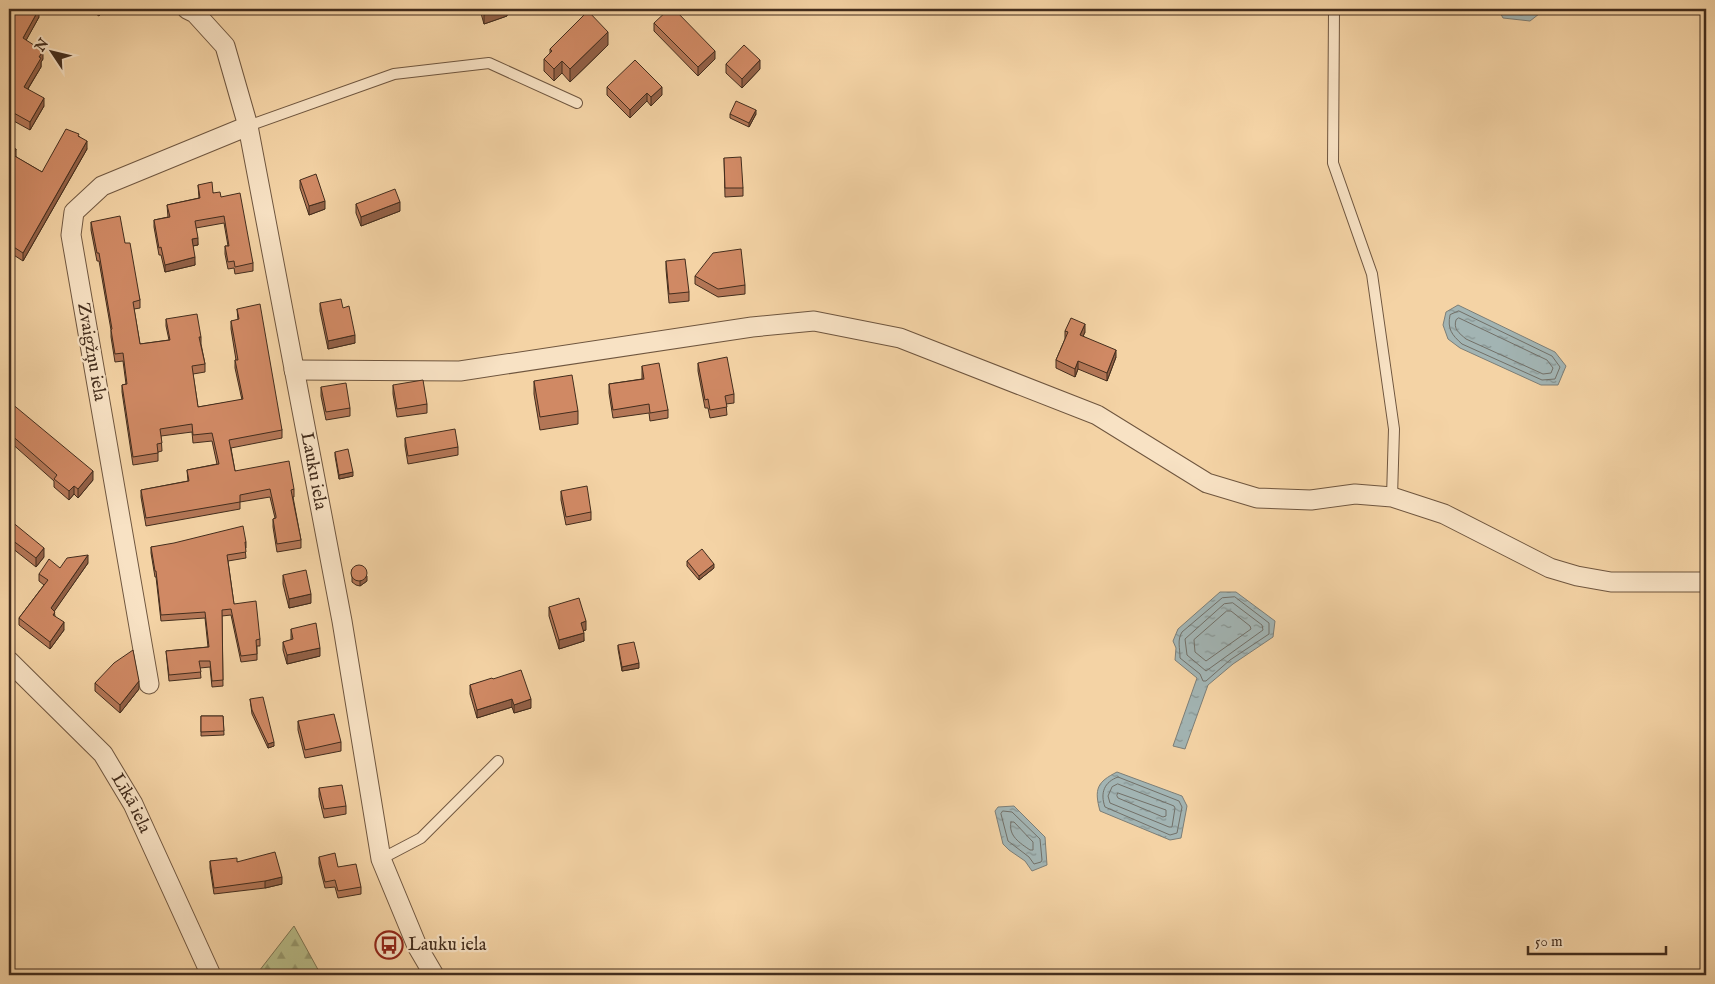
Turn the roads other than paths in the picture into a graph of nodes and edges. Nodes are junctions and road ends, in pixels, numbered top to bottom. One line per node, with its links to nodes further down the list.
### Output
1 (188, 9): 4 (street, Lauku iela)
2 (1334, 9): 6 (lane)
3 (577, 103): 4 (lane)
4 (248, 126): 5 (street, Lauku iela); 9 (street, Zvaigžņu iela)
5 (294, 370): 6 (street); 11 (street, Lauku iela)
6 (1392, 497): 7 (street)
7 (1706, 582)
8 (9, 661): 12 (street, Līkā iela)
9 (149, 684)
10 (498, 761): 11 (lane)
11 (381, 859): 13 (street, Lauku iela)
12 (211, 975)
13 (434, 975)

